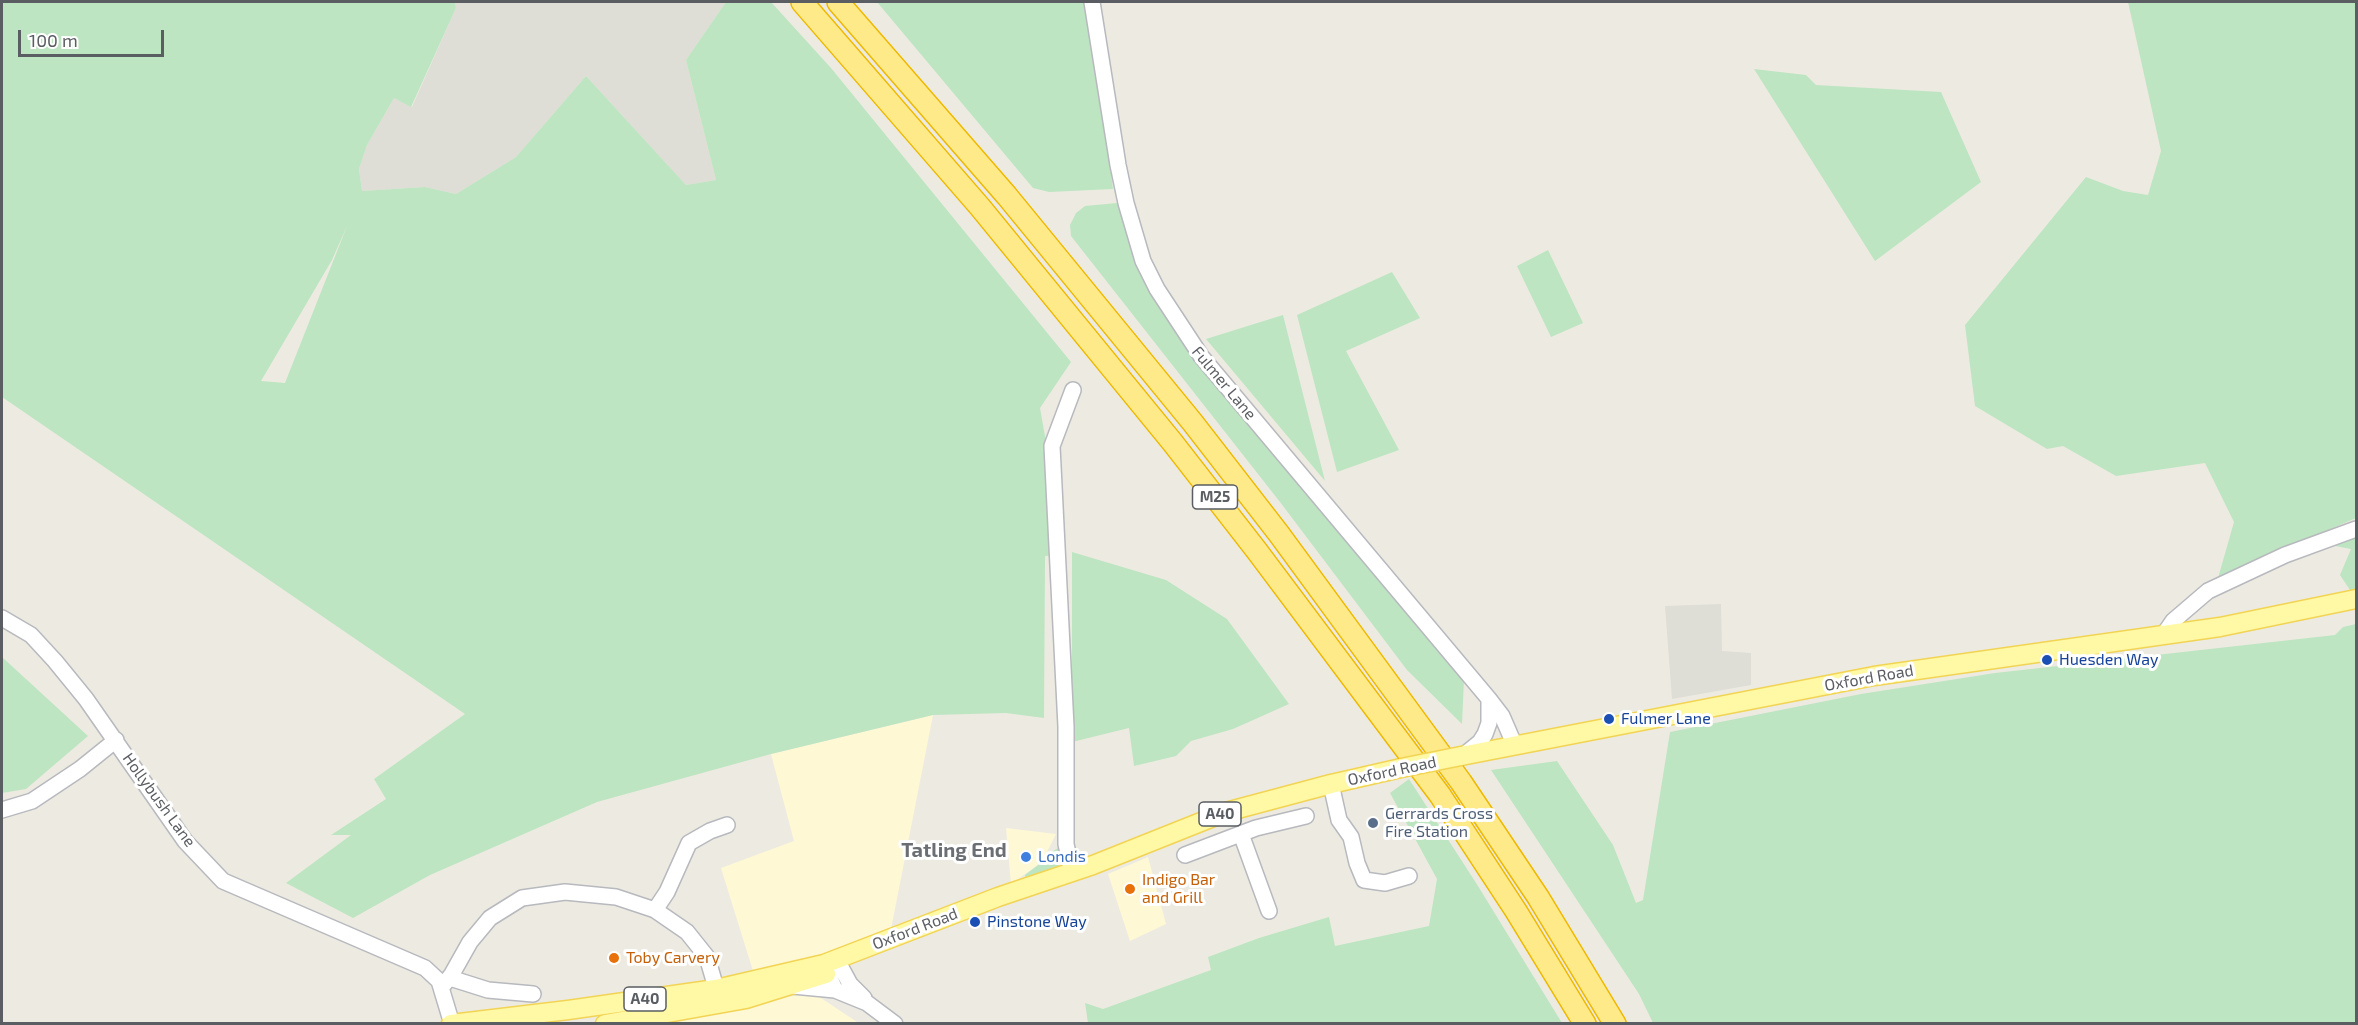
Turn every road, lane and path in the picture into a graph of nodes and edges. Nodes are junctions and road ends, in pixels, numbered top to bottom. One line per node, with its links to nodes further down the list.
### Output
1 (802, 2): 35 (highway, M25)
2 (838, 2): 36 (highway, M25)
3 (1092, 2): 9 (street, Fulmer Lane)
4 (1073, 390): 21 (street)
5 (2356, 529): 8 (street)
6 (2356, 599): 8 (main road, Oxford Road / A40)
7 (2, 618): 10 (street, Hollybush Lane)
8 (2164, 634): 11 (main road, Oxford Road / A40)
9 (1489, 699): 11 (street, Fulmer Lane); 12 (street)
10 (116, 740): 15 (street); 26 (street, Hollybush Lane)
11 (1515, 746): 12 (main road, Oxford Road / A40)
12 (1461, 756): 13 (main road, Oxford Road / A40, bridge)
13 (1331, 783): 14 (main road, Oxford Road / A40); 22 (street)
14 (1248, 805): 18 (street); 21 (main road, Oxford Road / A40)
15 (2, 810)
16 (1306, 816): 18 (street)
17 (727, 825): 23 (street)
18 (1256, 828): 19 (street)
19 (1241, 834): 20 (street); 24 (street)
20 (1185, 855)
21 (1072, 872): 25 (main road, Oxford Road / A40)
22 (1409, 876)
23 (655, 910): 26 (street); 28 (street)
24 (1269, 911)
25 (833, 971): 28 (main road, Oxford Road / A40); 28 (main road, A40); 29 (street); 29 (street)
26 (446, 982): 27 (street); 32 (street, Hollybush Lane)
27 (533, 994)
28 (718, 996): 30 (main road, Oxford Road / A40); 31 (main road, A40)
29 (867, 1003): 34 (street)
30 (613, 1004): 31 (main road); 32 (main road, Oxford Road / A40)
31 (624, 1021): 33 (main road, A40)
32 (451, 1023)
33 (605, 1023)
34 (895, 1023)
35 (1585, 1023)
36 (1615, 1023)

